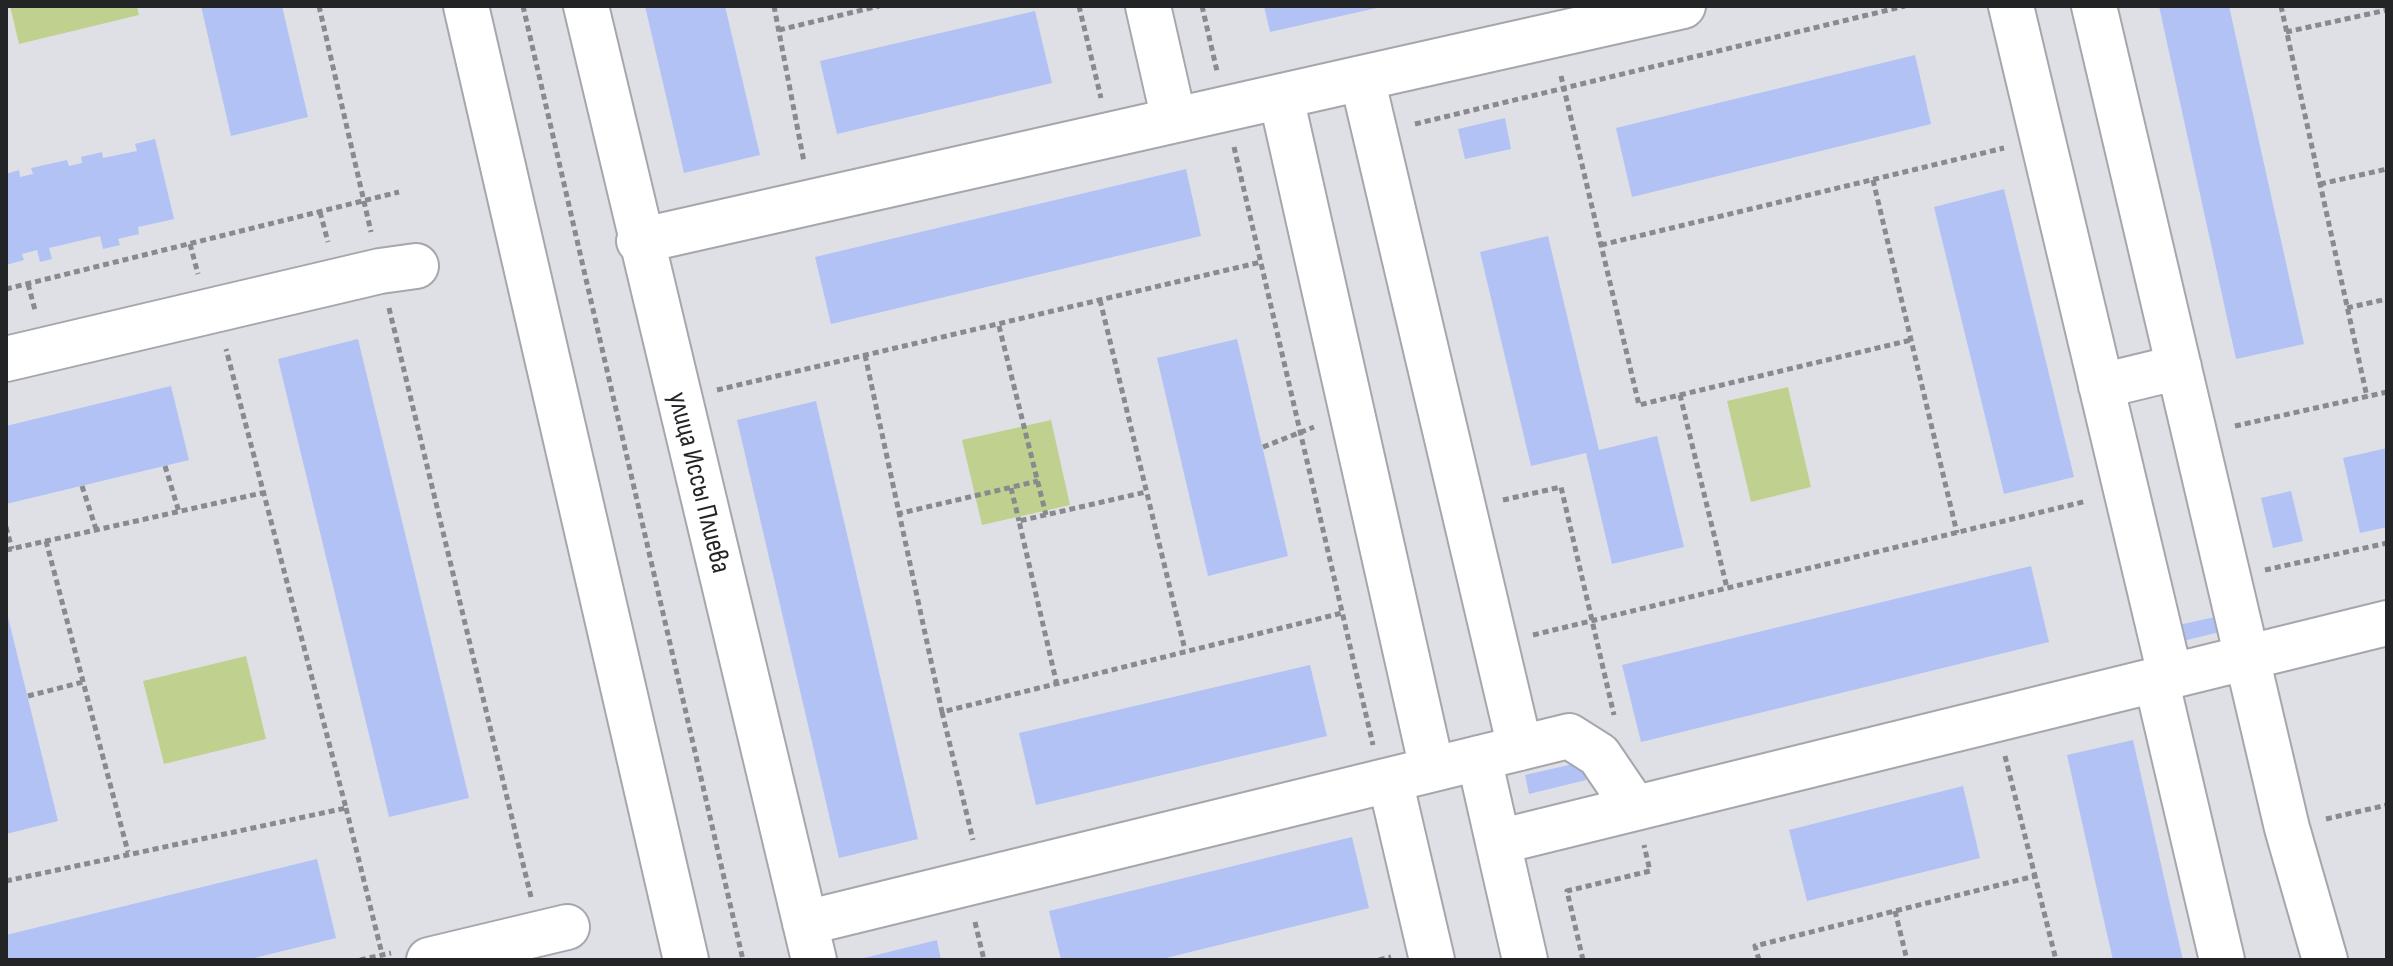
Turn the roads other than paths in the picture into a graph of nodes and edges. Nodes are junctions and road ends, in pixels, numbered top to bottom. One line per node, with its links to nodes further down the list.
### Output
1 (466, 6): 26 (street)
2 (586, 6): 10 (street, улица Иссы Плиева)
3 (1148, 6): 9 (street)
4 (1683, 6): 7 (street)
5 (2011, 6): 14 (street)
6 (2094, 6): 13 (street)
7 (1362, 78): 8 (street); 18 (street)
8 (1281, 97): 9 (street); 19 (street)
9 (1174, 120): 10 (street)
10 (639, 241): 24 (street, улица Иссы Плиева)
11 (398, 269): 12 (street)
12 (6, 359)
13 (2179, 367): 14 (street); 16 (street)
14 (2101, 386): 17 (street)
15 (2387, 623): 16 (street)
16 (2247, 656): 17 (street); 30 (street)
17 (2163, 677): 21 (street); 29 (street)
18 (1500, 753): 19 (street); 21 (street); 22 (street)
19 (1432, 769): 20 (street)
20 (1385, 780): 24 (street); 27 (street)
21 (1635, 808): 22 (street)
22 (1498, 842): 28 (street)
23 (553, 930): 25 (street)
24 (810, 942)
25 (429, 960)
26 (686, 960)
27 (1432, 960)
28 (1525, 960)
29 (2222, 960)
30 (2325, 960)

